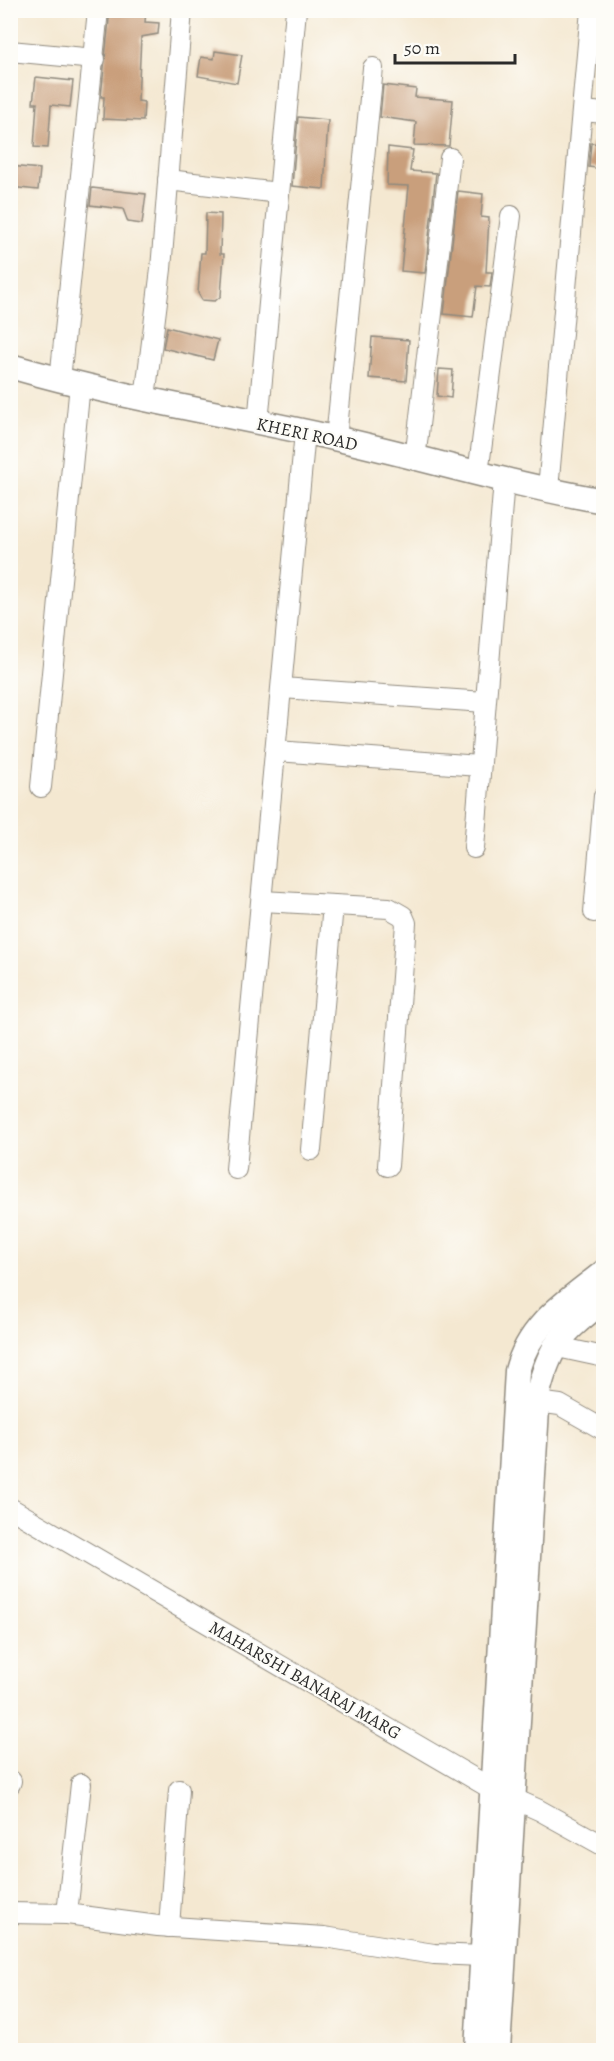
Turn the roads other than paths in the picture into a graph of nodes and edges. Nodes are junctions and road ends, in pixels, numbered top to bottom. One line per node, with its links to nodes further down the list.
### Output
1 (98, 10): 6 (street)
2 (182, 10): 11 (street)
3 (296, 10): 12 (street)
4 (591, 10): 8 (street)
5 (10, 51): 6 (street)
6 (95, 59): 15 (street)
7 (373, 68): 19 (street)
8 (583, 111): 9 (street); 23 (street)
9 (603, 113)
10 (450, 158): 20 (street)
11 (168, 180): 12 (street); 16 (street)
12 (279, 193): 17 (street)
13 (511, 216): 21 (street)
14 (10, 366): 15 (street, KHERI ROAD)
15 (70, 382): 16 (street, KHERI ROAD); 29 (street)
16 (145, 398): 17 (street, KHERI ROAD)
17 (258, 423): 18 (street, KHERI ROAD)
18 (305, 432): 19 (street, KHERI ROAD); 25 (street)
19 (336, 439): 20 (street, KHERI ROAD)
20 (415, 460): 21 (street, KHERI ROAD)
21 (478, 474): 22 (street, KHERI ROAD)
22 (504, 480): 23 (street, KHERI ROAD); 26 (street)
23 (548, 489): 24 (street, KHERI ROAD)
24 (603, 501)
25 (282, 688): 26 (street); 27 (street)
26 (485, 702): 28 (street)
27 (277, 751): 28 (street); 32 (street)
28 (479, 766): 31 (street)
29 (40, 787)
30 (603, 796): 34 (street)
31 (474, 848)
32 (262, 901): 33 (street); 37 (street)
33 (333, 905): 35 (street); 36 (street)
34 (594, 912)
35 (310, 1150)
36 (388, 1167)
37 (236, 1169)
38 (603, 1272): 47 (street)
39 (603, 1300): 40 (street)
40 (554, 1346): 41 (street); 42 (street)
41 (603, 1357)
42 (538, 1402): 43 (street); 47 (street)
43 (603, 1430)
44 (10, 1508): 47 (street, MAHARSHI BANARAJ MARG)
45 (81, 1784): 50 (street)
46 (178, 1790): 51 (street)
47 (502, 1794): 48 (street, MAHARSHI BANARAJ MARG); 52 (street); 54 (street)
48 (603, 1846)
49 (10, 1913): 50 (street)
50 (67, 1914): 51 (street)
51 (168, 1927): 52 (street)
52 (482, 1956): 53 (street)
53 (477, 2050)
54 (498, 2050)

